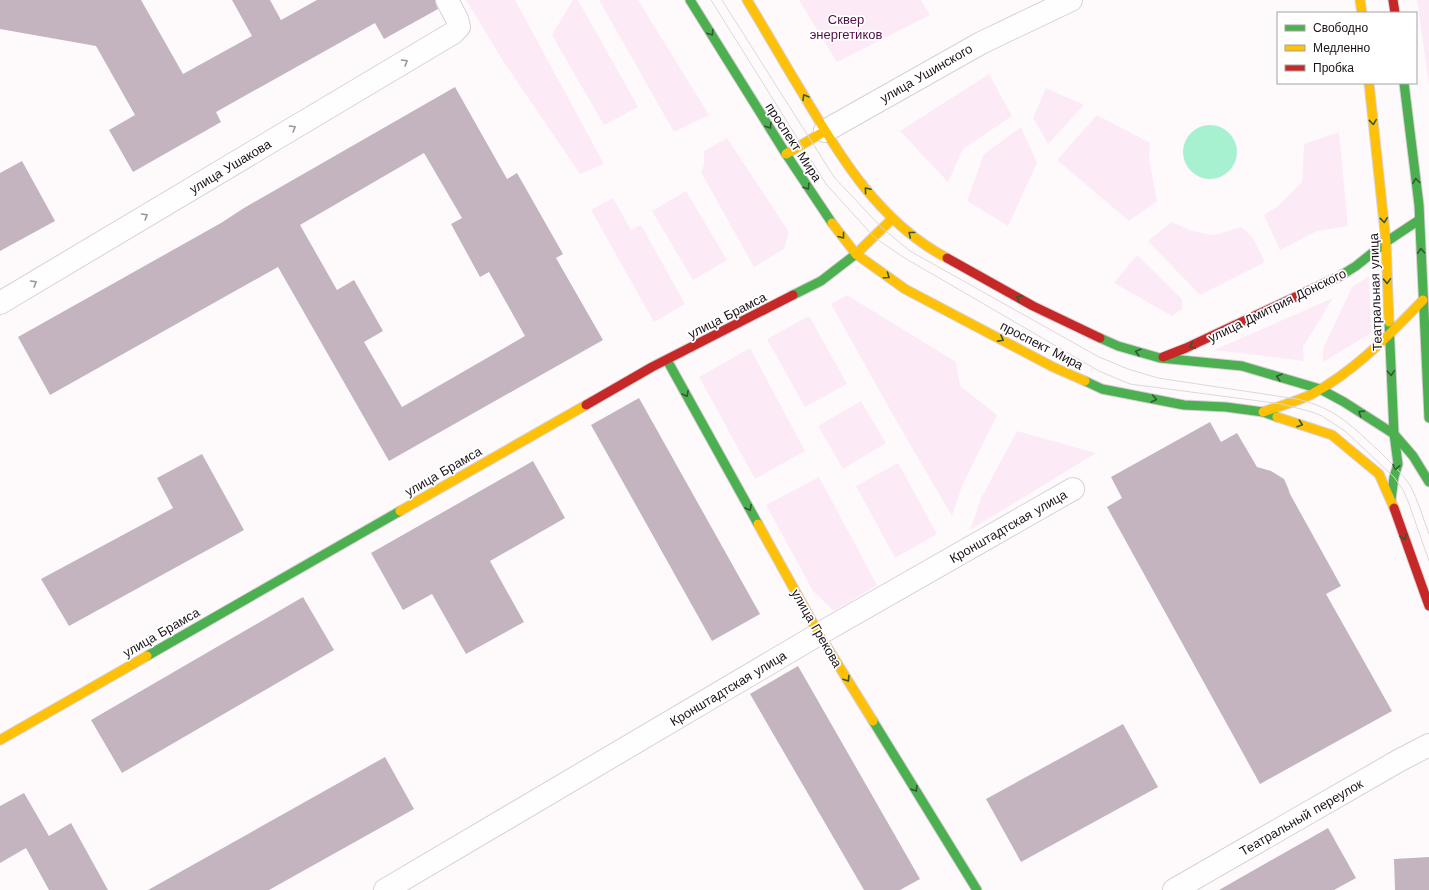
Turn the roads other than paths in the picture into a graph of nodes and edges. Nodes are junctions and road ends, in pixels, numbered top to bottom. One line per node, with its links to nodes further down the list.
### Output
1 (446, 0): 18 (street, улица Ушакова, one-way to 1)
2 (690, 0): 12 (main road, проспект Мира, one-way to 12)
3 (747, 0): 11 (main road, one-way to 3)
4 (1071, 0): 11 (street, улица Ушинского)
5 (1360, 0): 7 (main road)
6 (1393, 0): 8 (main road)
7 (1362, 12)
8 (1395, 12)
9 (1369, 84): 15 (main road, Театральная улица, one-way to 15)
10 (1404, 84): 13 (main road, one-way to 10)
11 (825, 131): 12 (main road, улица Ушинского); 14 (main road, one-way to 11)
12 (786, 154): 16 (main road, проспект Мира, one-way to 16)
13 (1424, 218): 15 (main road, улица Дмитрия Донского); 17 (main road, one-way to 13)
14 (892, 220): 16 (main road, улица Брамса); 20 (main road, one-way to 14)
15 (1386, 242): 19 (main road, Театральная улица, one-way to 19); 20 (main road, улица Дмитрия Донского, one-way to 20)
16 (856, 254): 21 (main road, улица Брамса); 23 (main road, проспект Мира, one-way to 23)
17 (1423, 300): 19 (main road); 24 (main road)
18 (0, 303)
19 (1389, 334): 22 (main road); 25 (main road, Театральная улица, one-way to 25)
20 (1160, 358): 22 (main road, one-way to 20)
21 (667, 360): 30 (main road, улица Грекова, one-way to 30); 31 (main road, улица Брамса)
22 (1320, 390): 23 (main road); 25 (main road, one-way to 22)
23 (1263, 412): 28 (main road, проспект Мира, one-way to 28)
24 (1429, 418)
25 (1394, 434): 26 (main road); 28 (main road, Театральная улица, one-way to 28)
26 (1429, 482)
27 (1073, 489): 30 (street, Кронштадтская улица)
28 (1391, 500): 29 (main road, проспект Мира, one-way to 29)
29 (1429, 606)
30 (819, 634): 33 (street, Кронштадтская улица); 34 (main road, улица Грекова, one-way to 34)
31 (0, 740)
32 (1429, 745): 35 (street, Театральный переулок)
33 (385, 890)
34 (977, 890)
35 (1174, 890)

